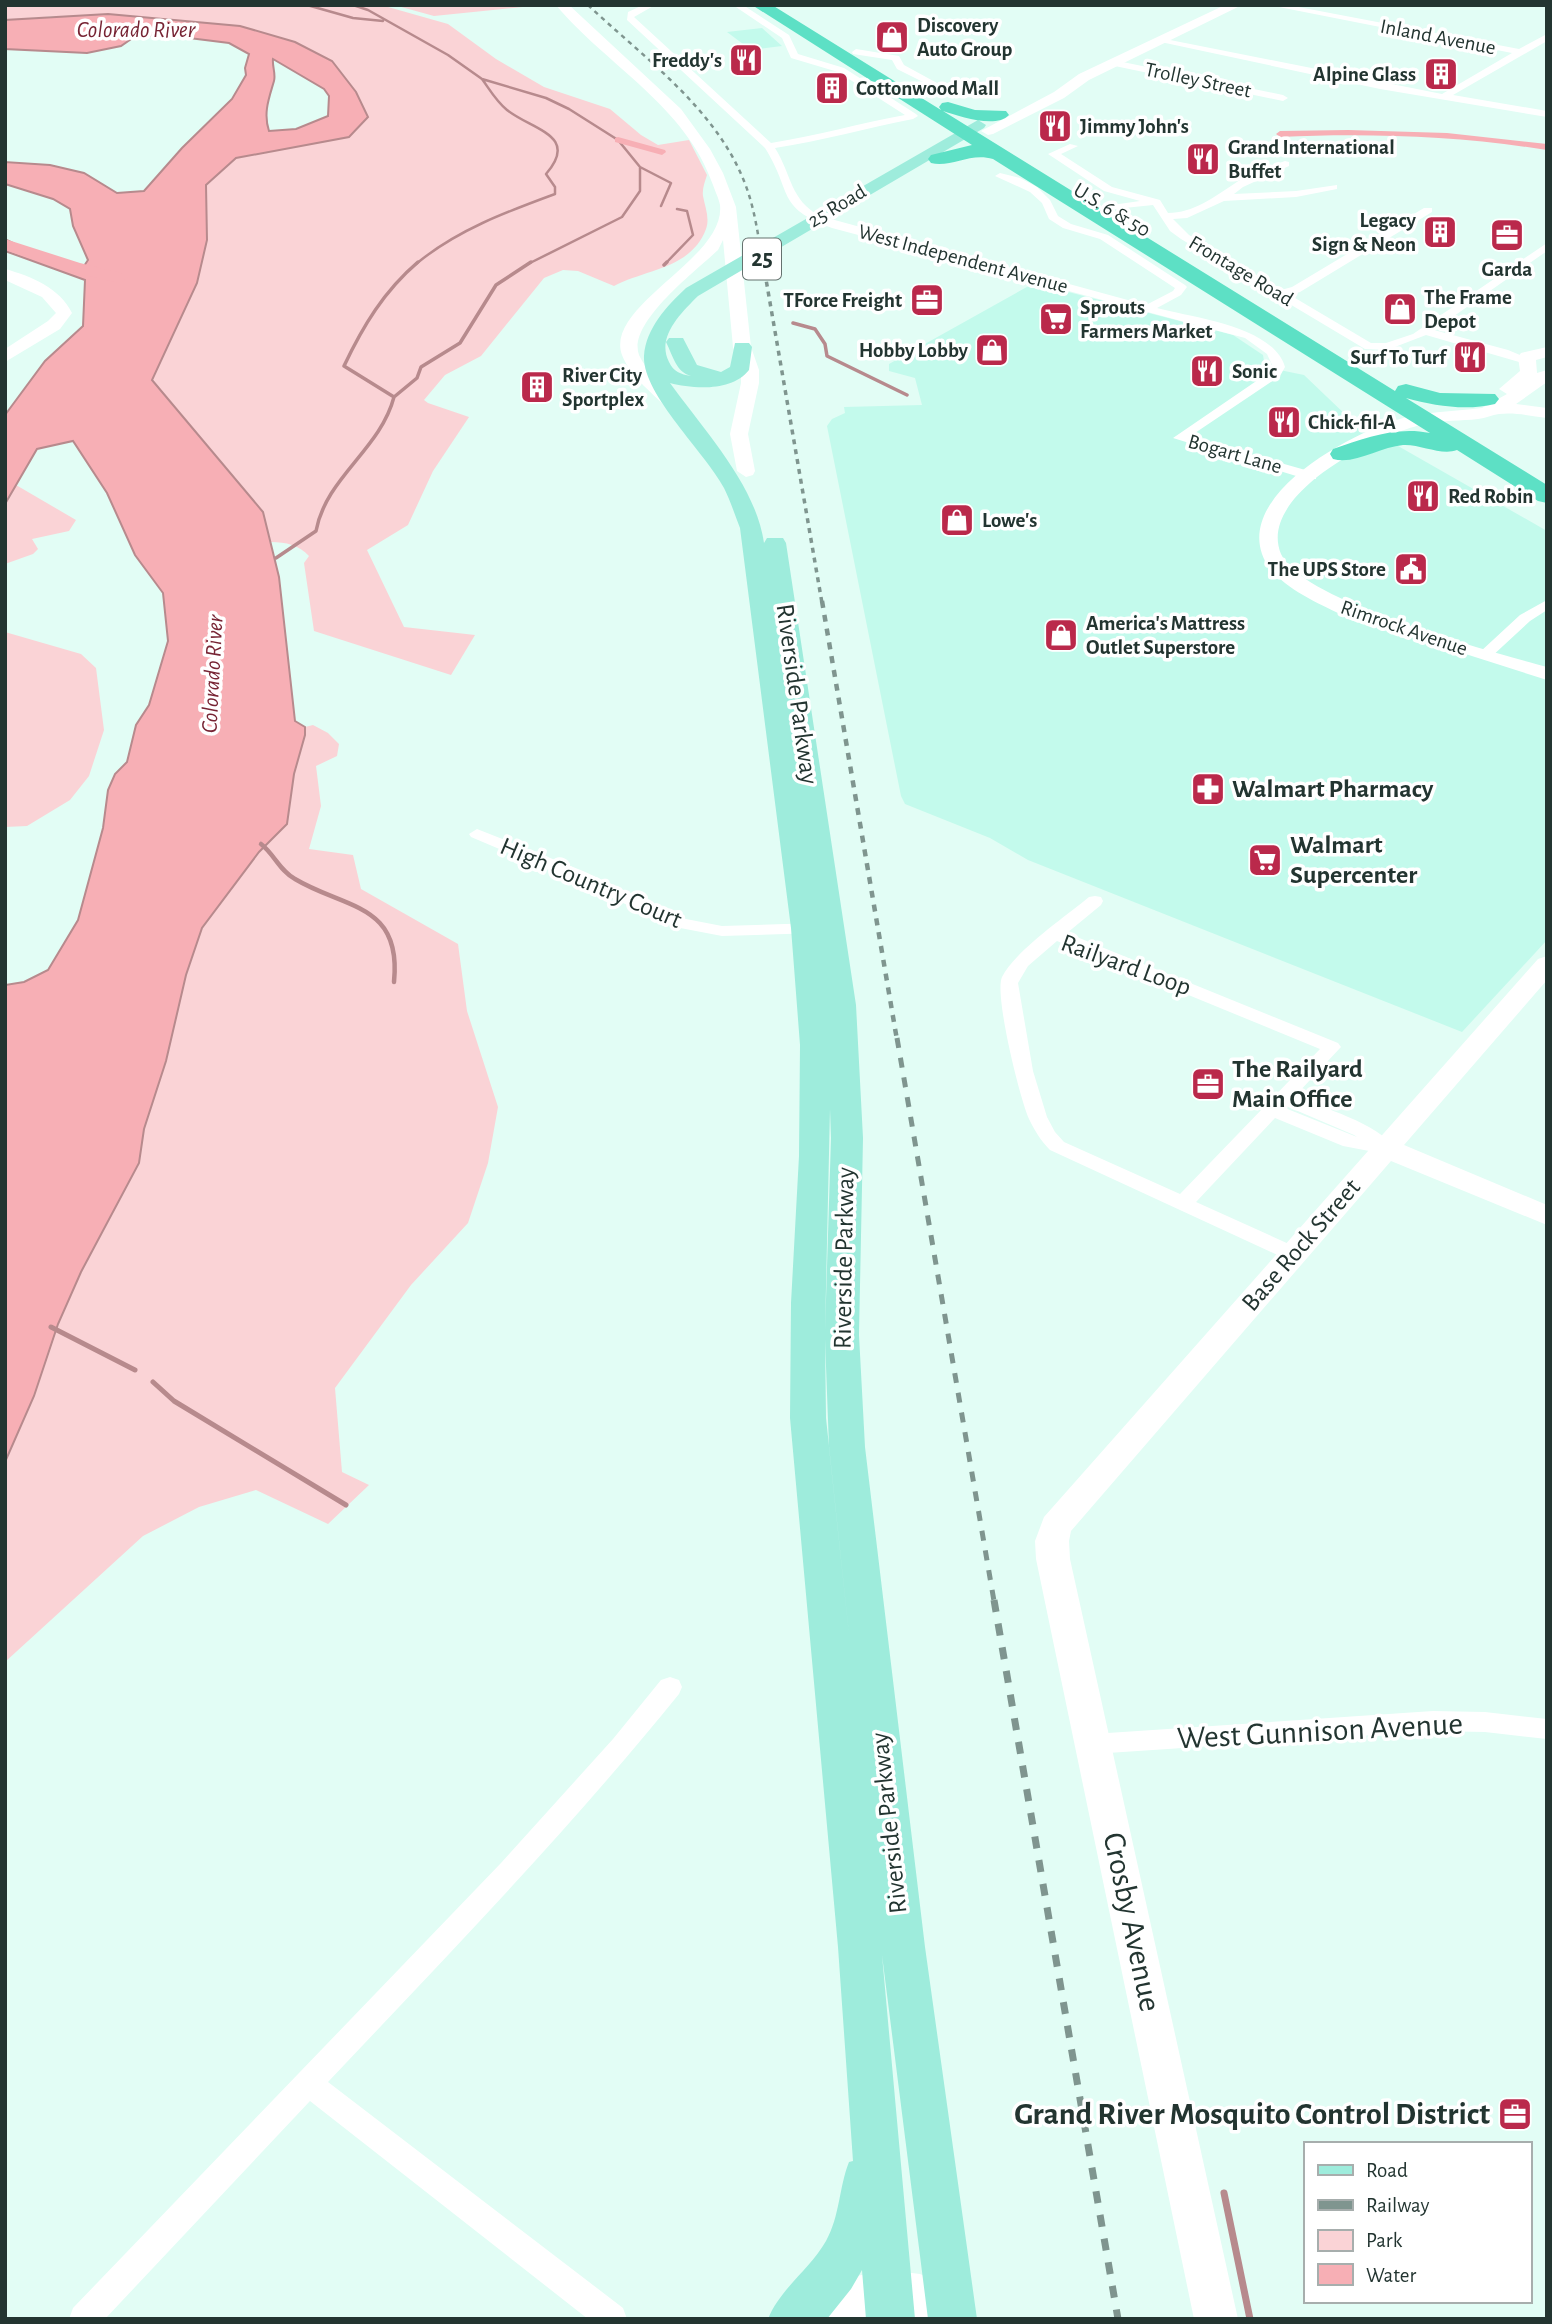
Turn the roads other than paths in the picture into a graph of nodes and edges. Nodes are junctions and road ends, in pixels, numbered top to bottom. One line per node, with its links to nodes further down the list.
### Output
1 (562, 5): 31 (main road, Riverside Parkway)
2 (651, 5): 8 (street)
3 (737, 5): 13 (street)
4 (760, 5): 7 (highway, U.S. 6 & 50)
5 (1236, 5): 10 (main road, 25 Road / 25)
6 (1273, 5): 11 (street, Inland Avenue)
7 (777, 10): 12 (highway, U.S. 6 & 50)
8 (629, 16): 22 (street, West Independent Avenue)
9 (1547, 37): 11 (street)
10 (1160, 41): 14 (main road, 25 Road / 25); 16 (street)
11 (1520, 52): 16 (street)
12 (848, 54): 13 (street); 18 (highway, U.S. 6 & 50); 21 (highway, U.S. 6 & 50)
13 (794, 56): 22 (street)
14 (1113, 63): 15 (main road, 25 Road / 25); 17 (street, Trolley Street)
15 (1065, 88): 20 (main road, 25 Road / 25); 21 (main road, 25 Road / 25)
16 (1443, 97): 19 (street)
17 (1283, 98)
18 (945, 106): 20 (highway); 21 (highway, U.S. 6 & 50)
19 (1547, 114)
20 (1000, 115): 21 (main road, 25 Road / 25)
21 (976, 132): 24 (main road, 25 Road / 25); 26 (highway, U.S. 6 & 50); 33 (highway, U.S. 6 & 50); 34 (main road, 25 Road / 25)
22 (768, 146): 41 (street, West Independent Avenue)
23 (1073, 146): 30 (street)
24 (938, 159): 26 (highway); 34 (main road, 25 Road / 25)
25 (1285, 163): 29 (street)
26 (1018, 165): 33 (highway, U.S. 6 & 50)
27 (1000, 176): 36 (street)
28 (1333, 187): 29 (street)
29 (1222, 198): 35 (street)
30 (1156, 202): 33 (street); 35 (street, Frontage Road)
31 (728, 207): 44 (main road, Riverside Parkway); 55 (main road)
32 (1428, 210): 39 (street)
33 (1102, 212): 36 (street); 51 (highway); 56 (highway, U.S. 6 & 50)
34 (833, 213): 40 (main road, 25 Road / 25)
35 (1165, 216): 39 (street, Frontage Road)
36 (1060, 222): 41 (street)
37 (1547, 246): 42 (street)
38 (5, 274): 46 (main road)
39 (1278, 294): 42 (street, Frontage Road)
40 (686, 304): 43 (main road); 45 (main road, 25 Road / 25)
41 (1149, 308): 61 (street, Bogart Lane)
42 (1425, 331): 47 (street)
43 (676, 342): 49 (main road); 50 (main road)
44 (742, 347): 49 (main road); 59 (main road, Riverside Parkway)
45 (655, 355): 50 (main road); 55 (main road, 25 Road / 25)
46 (5, 357)
47 (1535, 357): 48 (main road); 53 (main road)
48 (1547, 373): 52 (main road)
49 (722, 377): 50 (main road)
50 (682, 381): 59 (main road)
51 (1406, 391): 53 (highway); 56 (highway)
52 (1520, 394): 53 (main road); 54 (main road)
53 (1489, 407): 54 (main road); 56 (main road, Rimrock Avenue); 57 (highway)
54 (1547, 412)
55 (683, 414): 59 (main road, 25 Road / 25)
56 (1433, 418): 57 (highway); 58 (main road, Rimrock Avenue)
57 (1483, 447): 58 (highway); 60 (highway); 62 (highway)
58 (1342, 454): 61 (main road, Rimrock Avenue)
59 (735, 472): 68 (main road, Riverside Parkway)
60 (1547, 475)
61 (1311, 476): 64 (main road, Rimrock Avenue)
62 (1547, 496)
63 (1547, 604): 64 (street)
64 (1485, 655): 65 (main road, Rimrock Avenue)
65 (1547, 674)
66 (477, 834): 68 (street, High Country Court)
67 (1095, 901): 69 (street)
68 (818, 928): 81 (main road, Riverside Parkway); 83 (main road, Riverside Parkway)
69 (1055, 934): 71 (street, Railyard Loop); 73 (street, Railyard Loop)
70 (1547, 964): 72 (main road, Base Rock Street)
71 (1280, 1104): 72 (street); 73 (street, Railyard Loop)
72 (1385, 1148): 74 (main road); 75 (main road, Base Rock Street)
73 (1182, 1204): 75 (street)
74 (1547, 1216)
75 (1293, 1254): 76 (main road, Base Rock Street)
76 (1056, 1526): 79 (main road, Crosby Avenue)
77 (670, 1686): 80 (street)
78 (1547, 1729): 79 (street, West Gunnison Avenue)
79 (1093, 1744): 88 (main road, Crosby Avenue)
80 (309, 2083): 84 (street); 85 (street)
81 (873, 2124): 82 (main road, Riverside Parkway); 86 (main road)
82 (890, 2305): 83 (main road); 87 (main road)
83 (945, 2315)
84 (84, 2319)
85 (612, 2319)
86 (792, 2319)
87 (799, 2319)
88 (1216, 2319)

